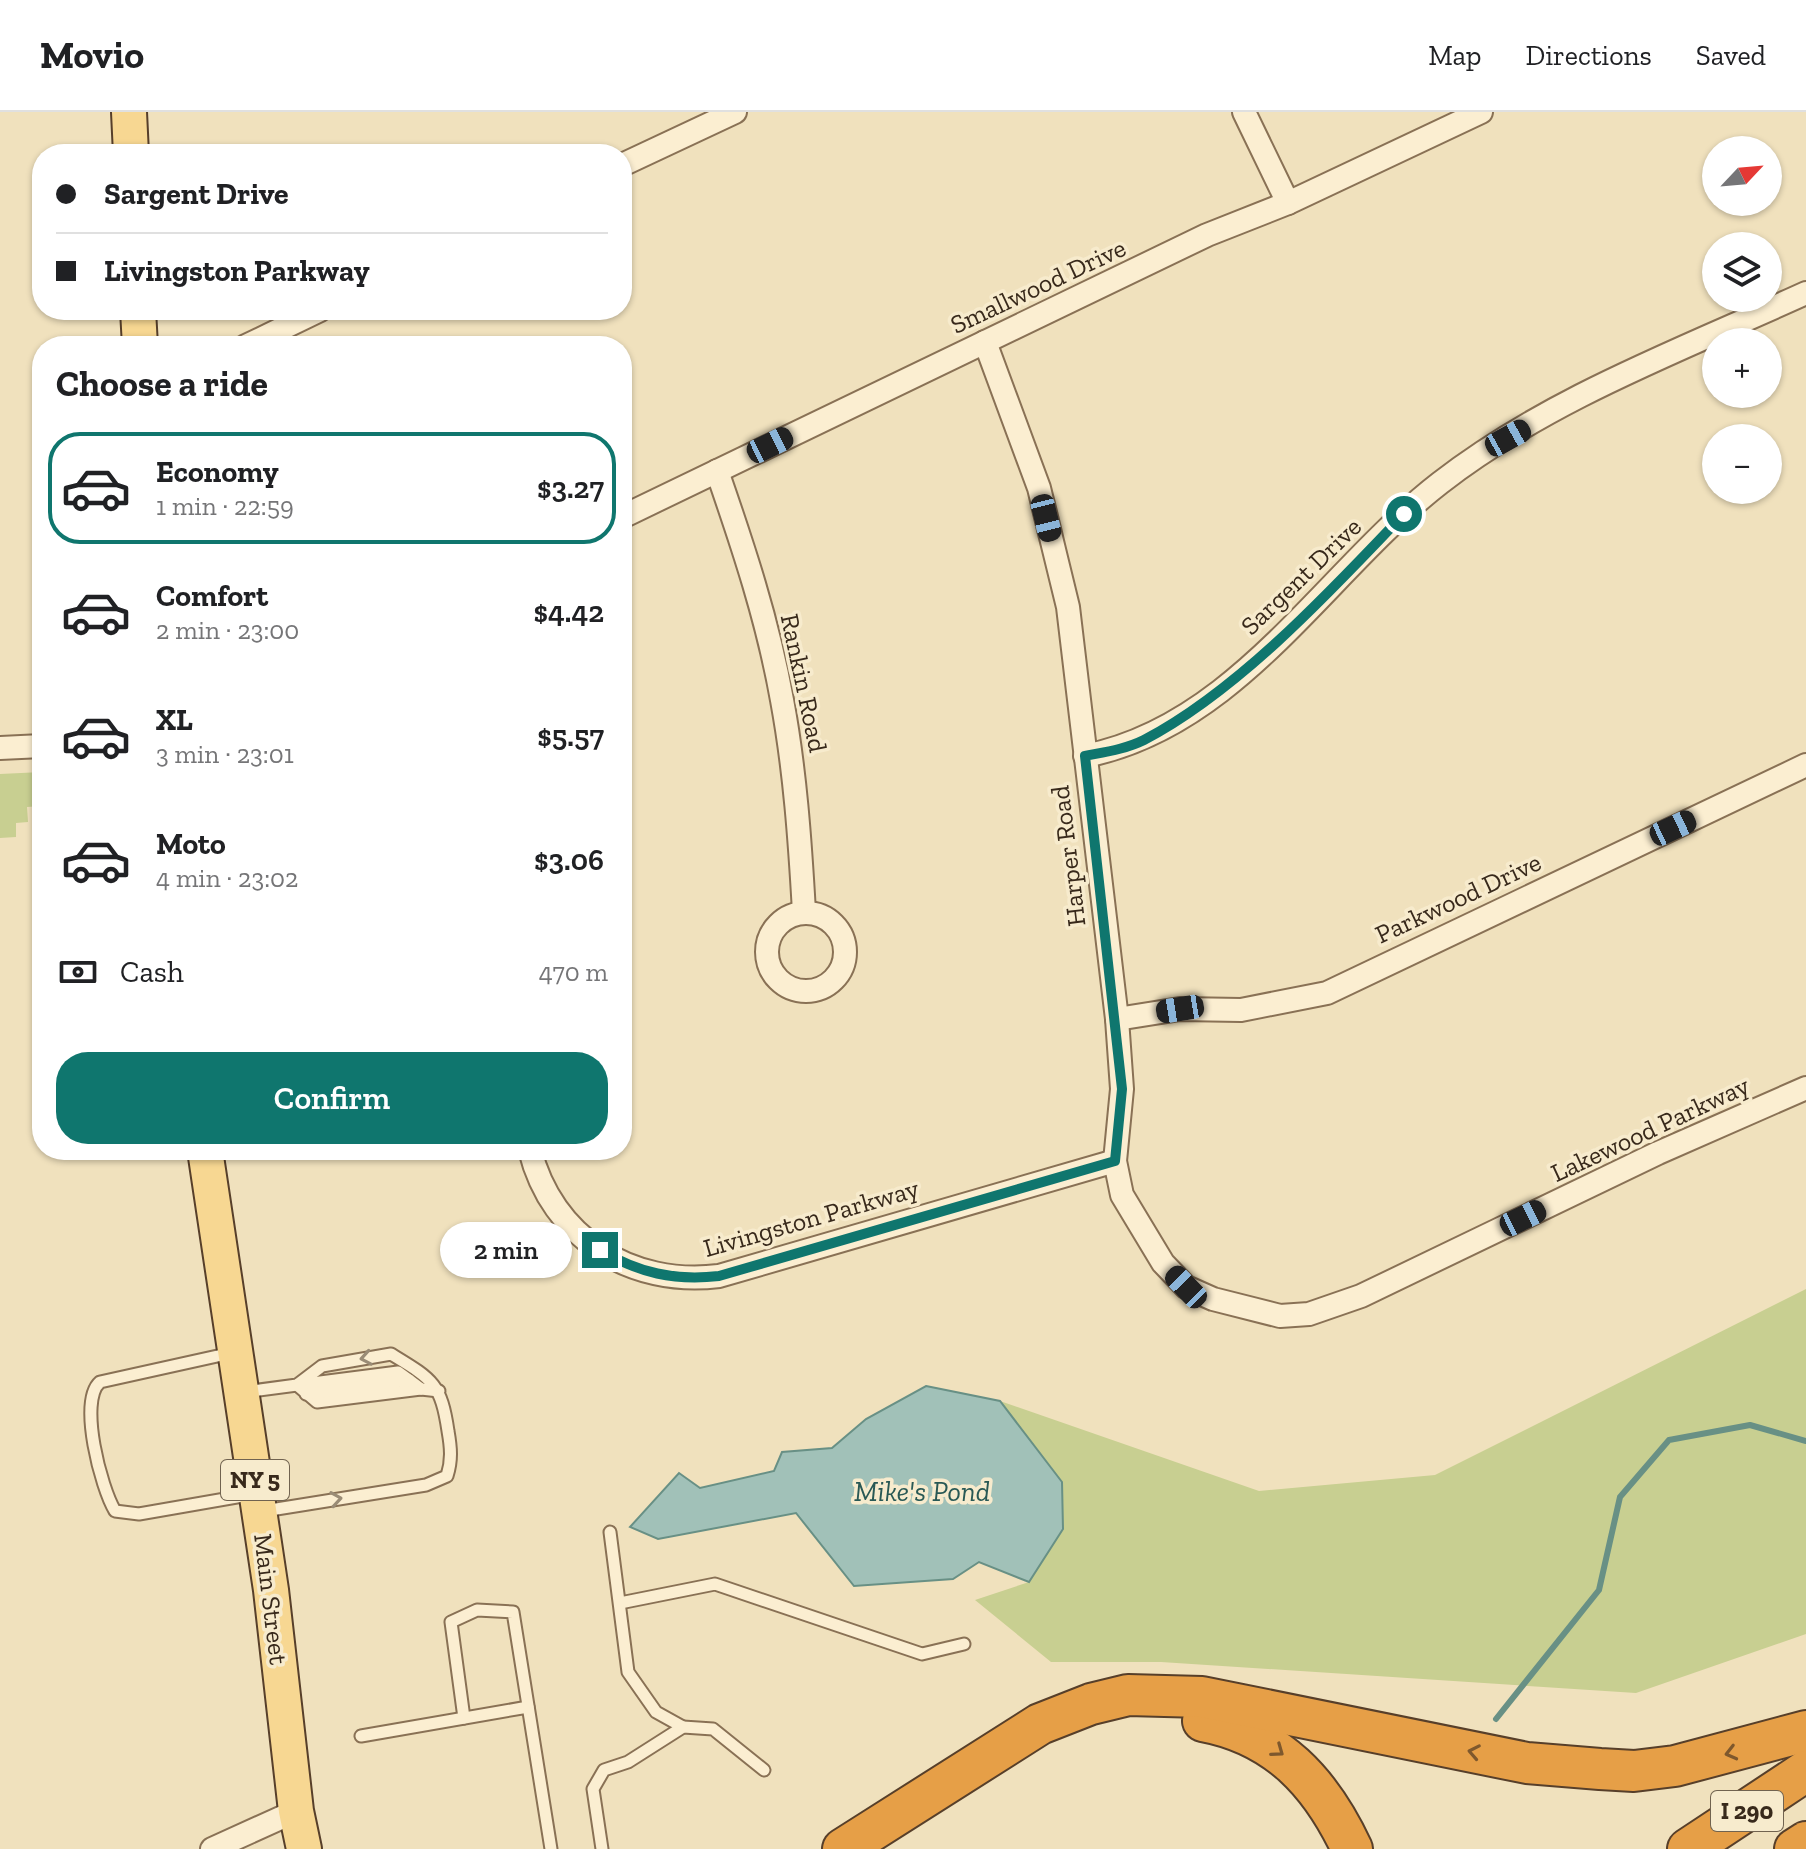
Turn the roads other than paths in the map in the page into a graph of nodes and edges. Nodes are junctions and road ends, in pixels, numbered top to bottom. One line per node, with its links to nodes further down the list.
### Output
1 (129, 112): 5 (main road)
2 (735, 112): 6 (street)
3 (1244, 112): 7 (street)
4 (1481, 112): 7 (street, Smallwood Drive)
5 (131, 144)
6 (632, 160)
7 (1288, 203): 11 (street, Smallwood Drive)
8 (1806, 293): 16 (street, Sargent Drive)
9 (299, 320): 10 (street)
10 (267, 336)
11 (985, 342): 12 (street, Smallwood Drive); 16 (street, Harper Road)
12 (717, 471): 13 (street, Smallwood Drive); 18 (street, Rankin Road)
13 (632, 512)
14 (32, 746): 15 (street)
15 (0, 748)
16 (1085, 756): 19 (street, Harper Road)
17 (1806, 765): 19 (street, Parkwood Drive)
18 (804, 912)
19 (1117, 1019): 23 (street, Harper Road)
20 (1806, 1088): 24 (street, Lakewood Parkway)
21 (206, 1160): 25 (main road, Main Street / NY 5)
22 (532, 1160): 23 (street, Livingston Parkway)
23 (1115, 1161): 24 (street, Harper Road)
24 (1250, 1310)
25 (235, 1352): 30 (main road, Main Street / NY 5); 32 (lane)
26 (409, 1380): 27 (lane); 28 (lane); 31 (lane)
27 (297, 1385): 29 (lane, one-way to 27); 30 (lane); 31 (lane)
28 (421, 1389): 29 (lane); 31 (lane)
29 (439, 1391): 32 (lane, one-way to 29)
30 (241, 1392): 32 (main road, Main Street / NY 5)
31 (306, 1394)
32 (258, 1503): 43 (main road, Main Street / NY 5)
33 (610, 1532): 34 (lane)
34 (620, 1603): 35 (lane); 38 (lane)
35 (964, 1644)
36 (528, 1707): 37 (lane); 37 (lane); 49 (lane)
37 (464, 1718): 40 (lane)
38 (683, 1727): 41 (lane); 50 (lane)
39 (1806, 1731): 45 (highway, one-way to 45)
40 (361, 1736)
41 (764, 1770)
42 (1806, 1771): 52 (highway, I 290)
43 (296, 1811): 46 (street); 47 (main road, Main Street / NY 5); 48 (main road, Main Street / NY 5)
44 (1805, 1846): 53 (highway, I 290)
45 (856, 1847): 51 (highway, one-way to 51)
46 (212, 1849)
47 (296, 1849)
48 (304, 1849)
49 (551, 1849)
50 (602, 1849)
51 (1352, 1849)
52 (1688, 1849)
53 (1795, 1849)

